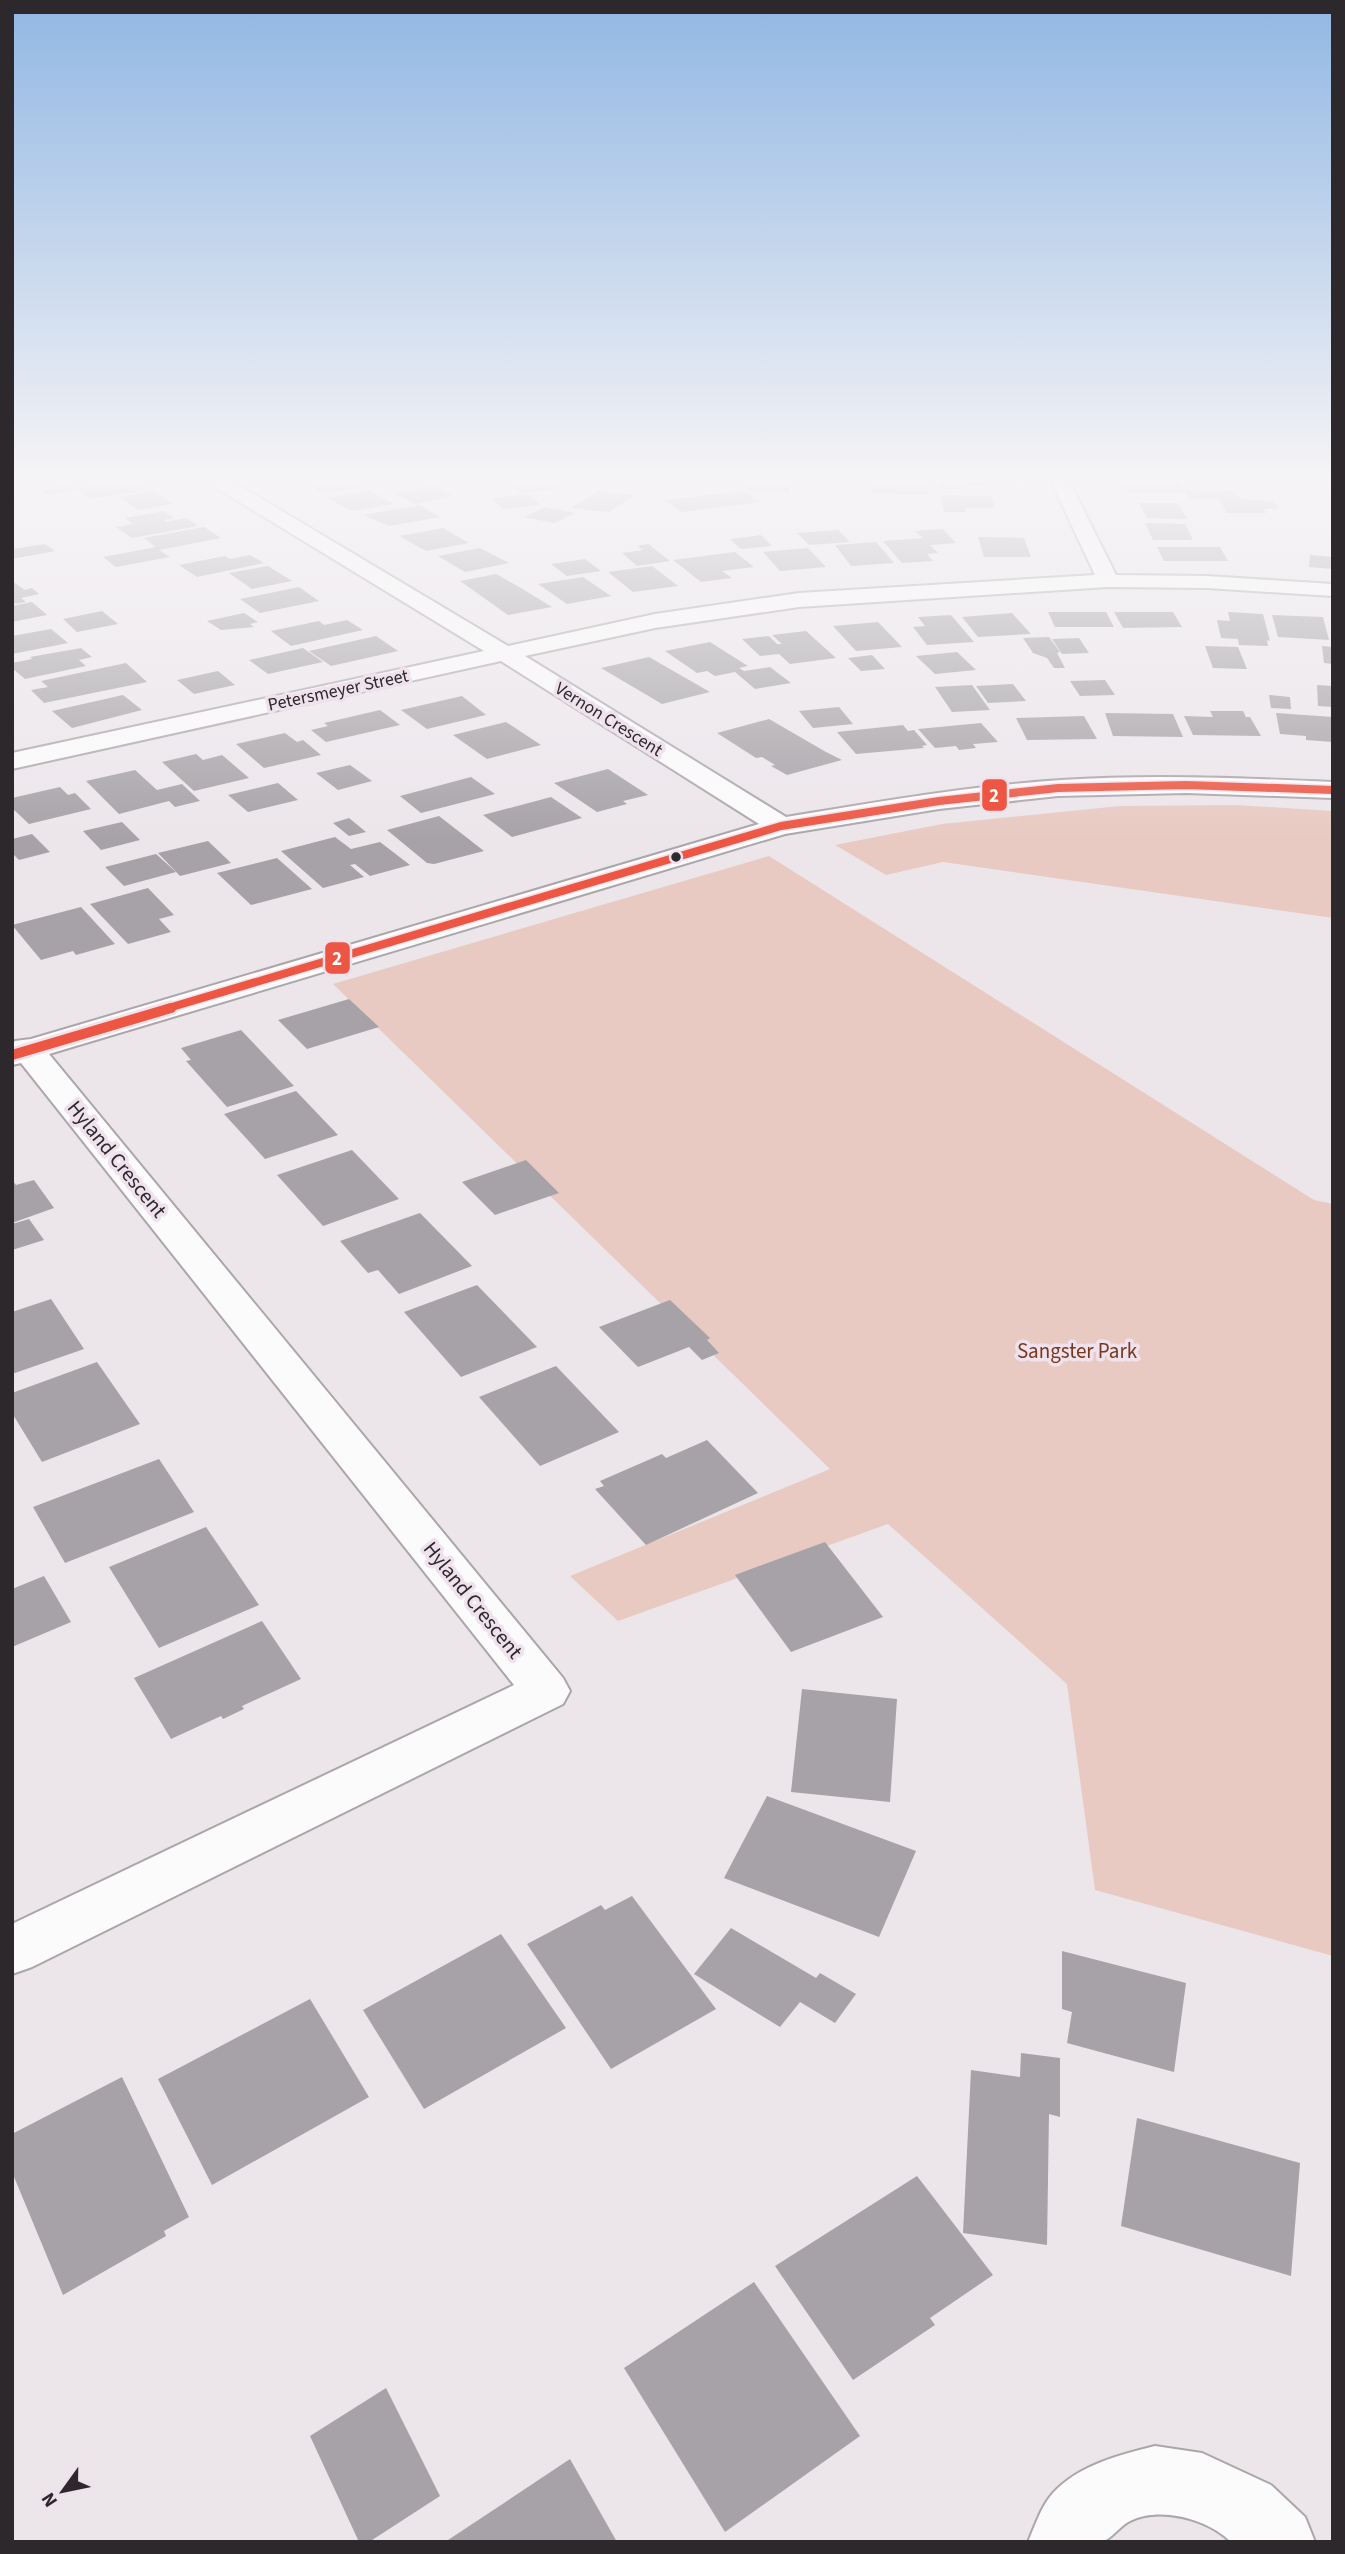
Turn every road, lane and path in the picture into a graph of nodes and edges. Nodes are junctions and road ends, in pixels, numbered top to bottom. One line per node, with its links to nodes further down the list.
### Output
1 (419, 602): 3 (street, Vernon Crescent)
2 (784, 602): 3 (street, Petersmeyer Street)
3 (505, 654): 4 (street, Petersmeyer Street); 6 (street, Vernon Crescent)
4 (13, 760)
5 (1333, 790): 6 (street)
6 (781, 826): 7 (street)
7 (20, 1052): 8 (street, Hyland Crescent)
8 (12, 1950)
9 (1063, 2542): 10 (street)
10 (1280, 2542)

